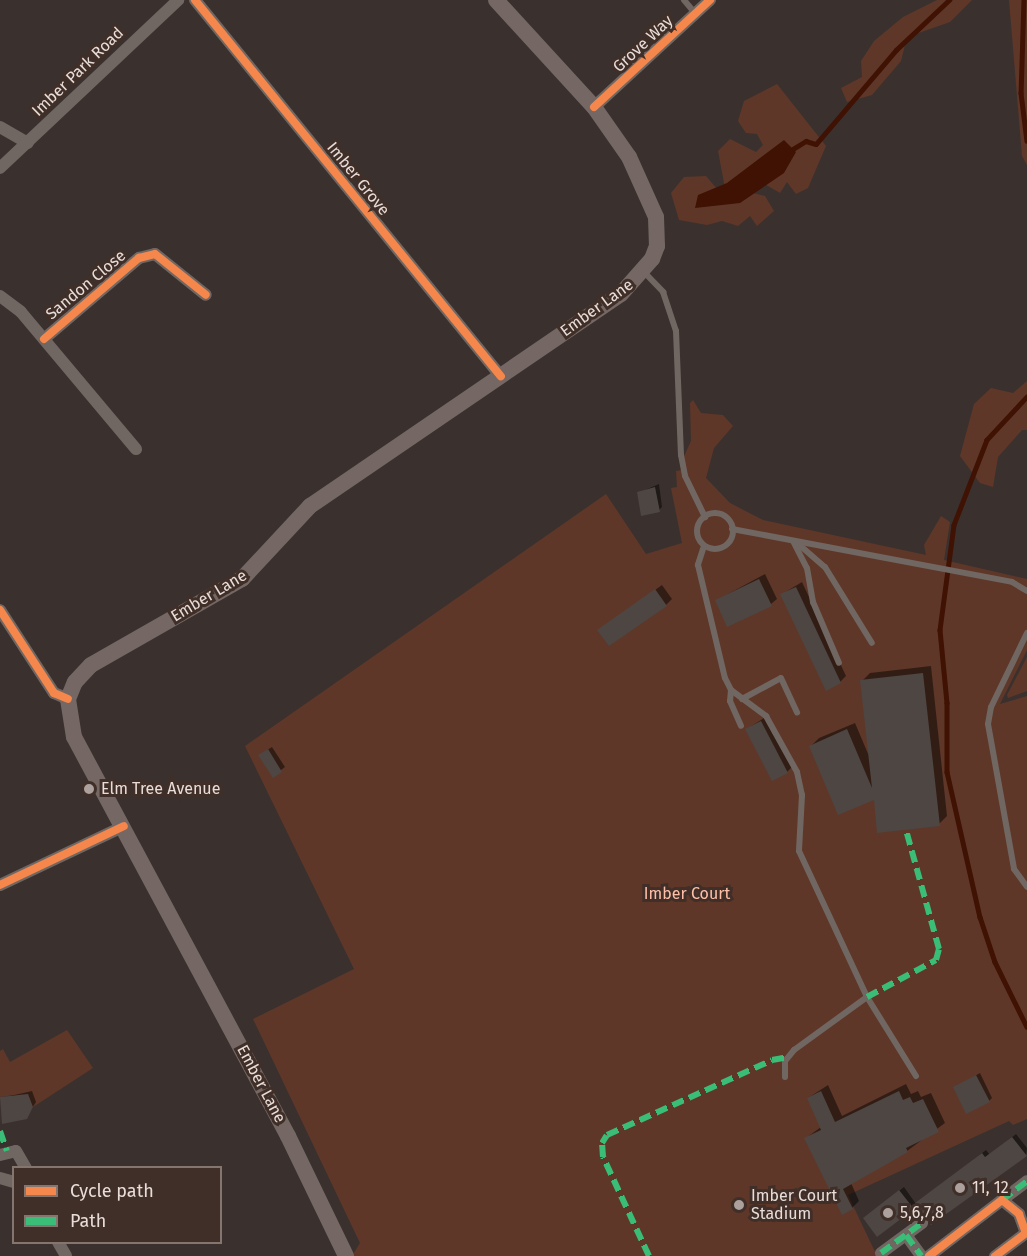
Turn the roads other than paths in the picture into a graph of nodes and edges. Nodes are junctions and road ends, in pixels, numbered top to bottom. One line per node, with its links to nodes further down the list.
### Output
1 (178, 0): 9 (street, Imber Park Road)
2 (195, 0): 15 (street, Imber Grove)
3 (495, 0): 7 (main road, Ember Lane)
4 (684, 0): 6 (lane)
5 (710, 0): 6 (street, Grove Way)
6 (696, 13): 7 (street, Grove Way)
7 (594, 107): 11 (main road, Ember Lane)
8 (0, 127): 9 (street)
9 (28, 143): 10 (street, Imber Park Road)
10 (0, 168)
11 (644, 272): 15 (main road, Ember Lane); 17 (lane)
12 (206, 295): 14 (street, Sandon Close)
13 (0, 297): 14 (street, Sandon Close)
14 (44, 339): 16 (street, Sandon Close)
15 (501, 375): 27 (main road, Ember Lane)
16 (136, 449)
17 (705, 517): 18 (lane); 20 (lane)
18 (732, 530): 19 (lane); 20 (lane)
19 (793, 540): 21 (lane); 24 (lane); 25 (lane)
20 (704, 546): 26 (lane)
21 (1027, 591)
22 (0, 610): 27 (street)
23 (1027, 633): 33 (lane)
24 (872, 643)
25 (839, 663)
26 (731, 690): 28 (lane); 30 (lane)
27 (68, 699): 31 (main road, Ember Lane)
28 (742, 699): 29 (lane); 34 (lane)
29 (797, 712)
30 (741, 726)
31 (124, 826): 32 (street); 45 (main road, Ember Lane)
32 (0, 885)
33 (1027, 886)
34 (867, 997): 35 (lane); 36 (lane)
35 (916, 1076)
36 (784, 1077)
37 (0, 1155): 38 (street)
38 (25, 1166)
39 (1027, 1181): 40 (street)
40 (1002, 1200): 42 (street); 47 (street)
41 (922, 1223): 43 (street)
42 (1026, 1233): 48 (street)
43 (906, 1235): 44 (street); 46 (street)
44 (881, 1254)
45 (346, 1256)
46 (921, 1256)
47 (929, 1256)
48 (995, 1256)

